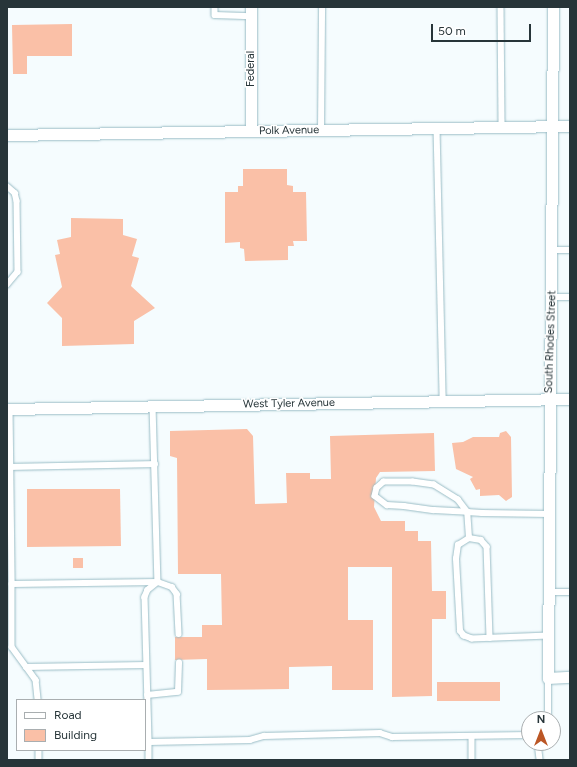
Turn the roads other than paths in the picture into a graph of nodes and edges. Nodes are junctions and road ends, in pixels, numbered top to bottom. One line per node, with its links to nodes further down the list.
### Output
1 (215, 7): 5 (lane)
2 (322, 7): 10 (lane)
3 (501, 7): 8 (lane)
4 (553, 7): 6 (street, South Rhodes Street)
5 (251, 11): 11 (street, Federal)
6 (552, 126): 7 (street, Polk Avenue); 8 (street, Polk Avenue); 14 (street, South Rhodes Street)
7 (570, 126)
8 (502, 127): 9 (street, Polk Avenue)
9 (436, 128): 10 (street, Polk Avenue); 21 (lane)
10 (321, 130): 11 (street, Polk Avenue)
11 (251, 131): 12 (street, Polk Avenue)
12 (7, 135)
13 (7, 186): 16 (lane)
14 (553, 250): 15 (lane); 17 (street, South Rhodes Street)
15 (570, 250)
16 (7, 285)
17 (552, 297): 18 (lane); 19 (street, South Rhodes Street)
18 (570, 297)
19 (550, 399): 20 (street, West Tyler Avenue); 21 (street, West Tyler Avenue); 27 (street, South Rhodes Street)
20 (570, 399)
21 (443, 402): 22 (street, West Tyler Avenue)
22 (154, 406): 23 (street, West Tyler Avenue); 24 (lane)
23 (9, 409): 25 (lane)
24 (155, 464): 25 (lane); 29 (lane)
25 (11, 467): 30 (lane)
26 (467, 512): 26 (lane); 27 (lane); 28 (lane)
27 (549, 514): 31 (street, South Rhodes Street)
28 (469, 538): 35 (lane); 35 (lane)
29 (158, 582): 30 (lane); 33 (lane); 37 (lane)
30 (12, 584): 38 (lane)
31 (549, 592): 32 (lane); 34 (street, South Rhodes Street)
32 (570, 592)
33 (178, 634)
34 (548, 636): 35 (lane); 40 (street, South Rhodes Street)
35 (490, 638)
36 (179, 663): 41 (lane)
37 (146, 665): 38 (lane); 41 (lane)
38 (26, 667): 42 (lane)
39 (570, 677): 40 (street)
40 (548, 678): 43 (lane)
41 (147, 695): 46 (lane)
42 (38, 699)
43 (548, 711)
44 (521, 735): 45 (lane)
45 (472, 736): 46 (lane); 48 (lane)
46 (148, 742): 47 (lane)
47 (149, 760)
48 (472, 760)

